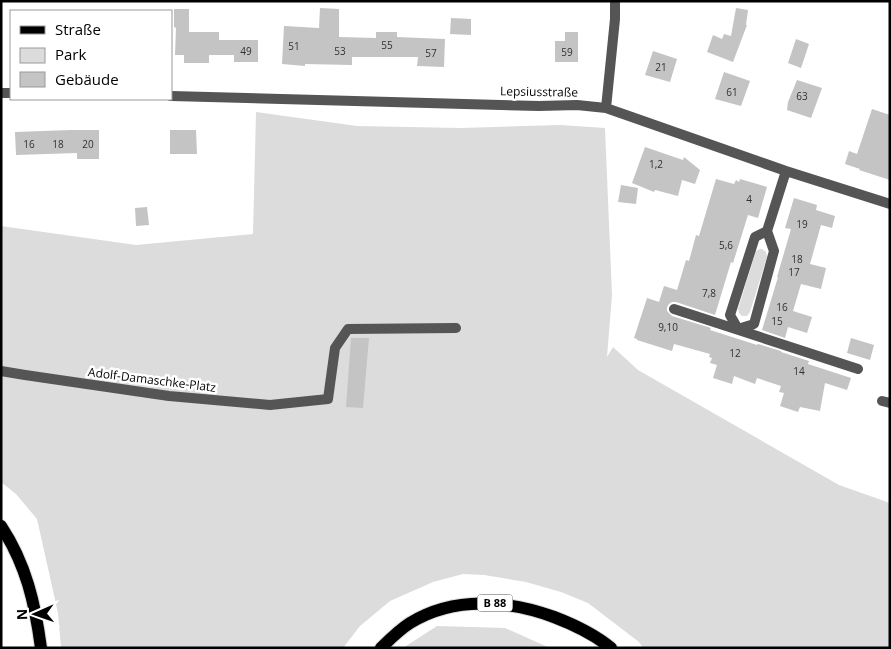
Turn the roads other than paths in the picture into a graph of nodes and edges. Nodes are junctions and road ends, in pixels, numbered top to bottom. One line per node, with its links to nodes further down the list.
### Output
1 (615, 1): 3 (street)
2 (172, 96): 3 (street, Lepsiusstraße)
3 (606, 108): 4 (street, Lepsiusstraße)
4 (786, 171): 5 (street, Lepsiusstraße); 6 (street)
5 (890, 204)
6 (767, 231): 9 (street); 9 (street)
7 (674, 310): 9 (street)
8 (456, 328): 11 (street, Adolf-Damaschke-Platz)
9 (738, 329): 10 (street)
10 (858, 369)
11 (1, 371)
12 (1, 526): 13 (main road)
13 (41, 648)
14 (380, 648): 15 (main road, B 88)
15 (611, 648)

